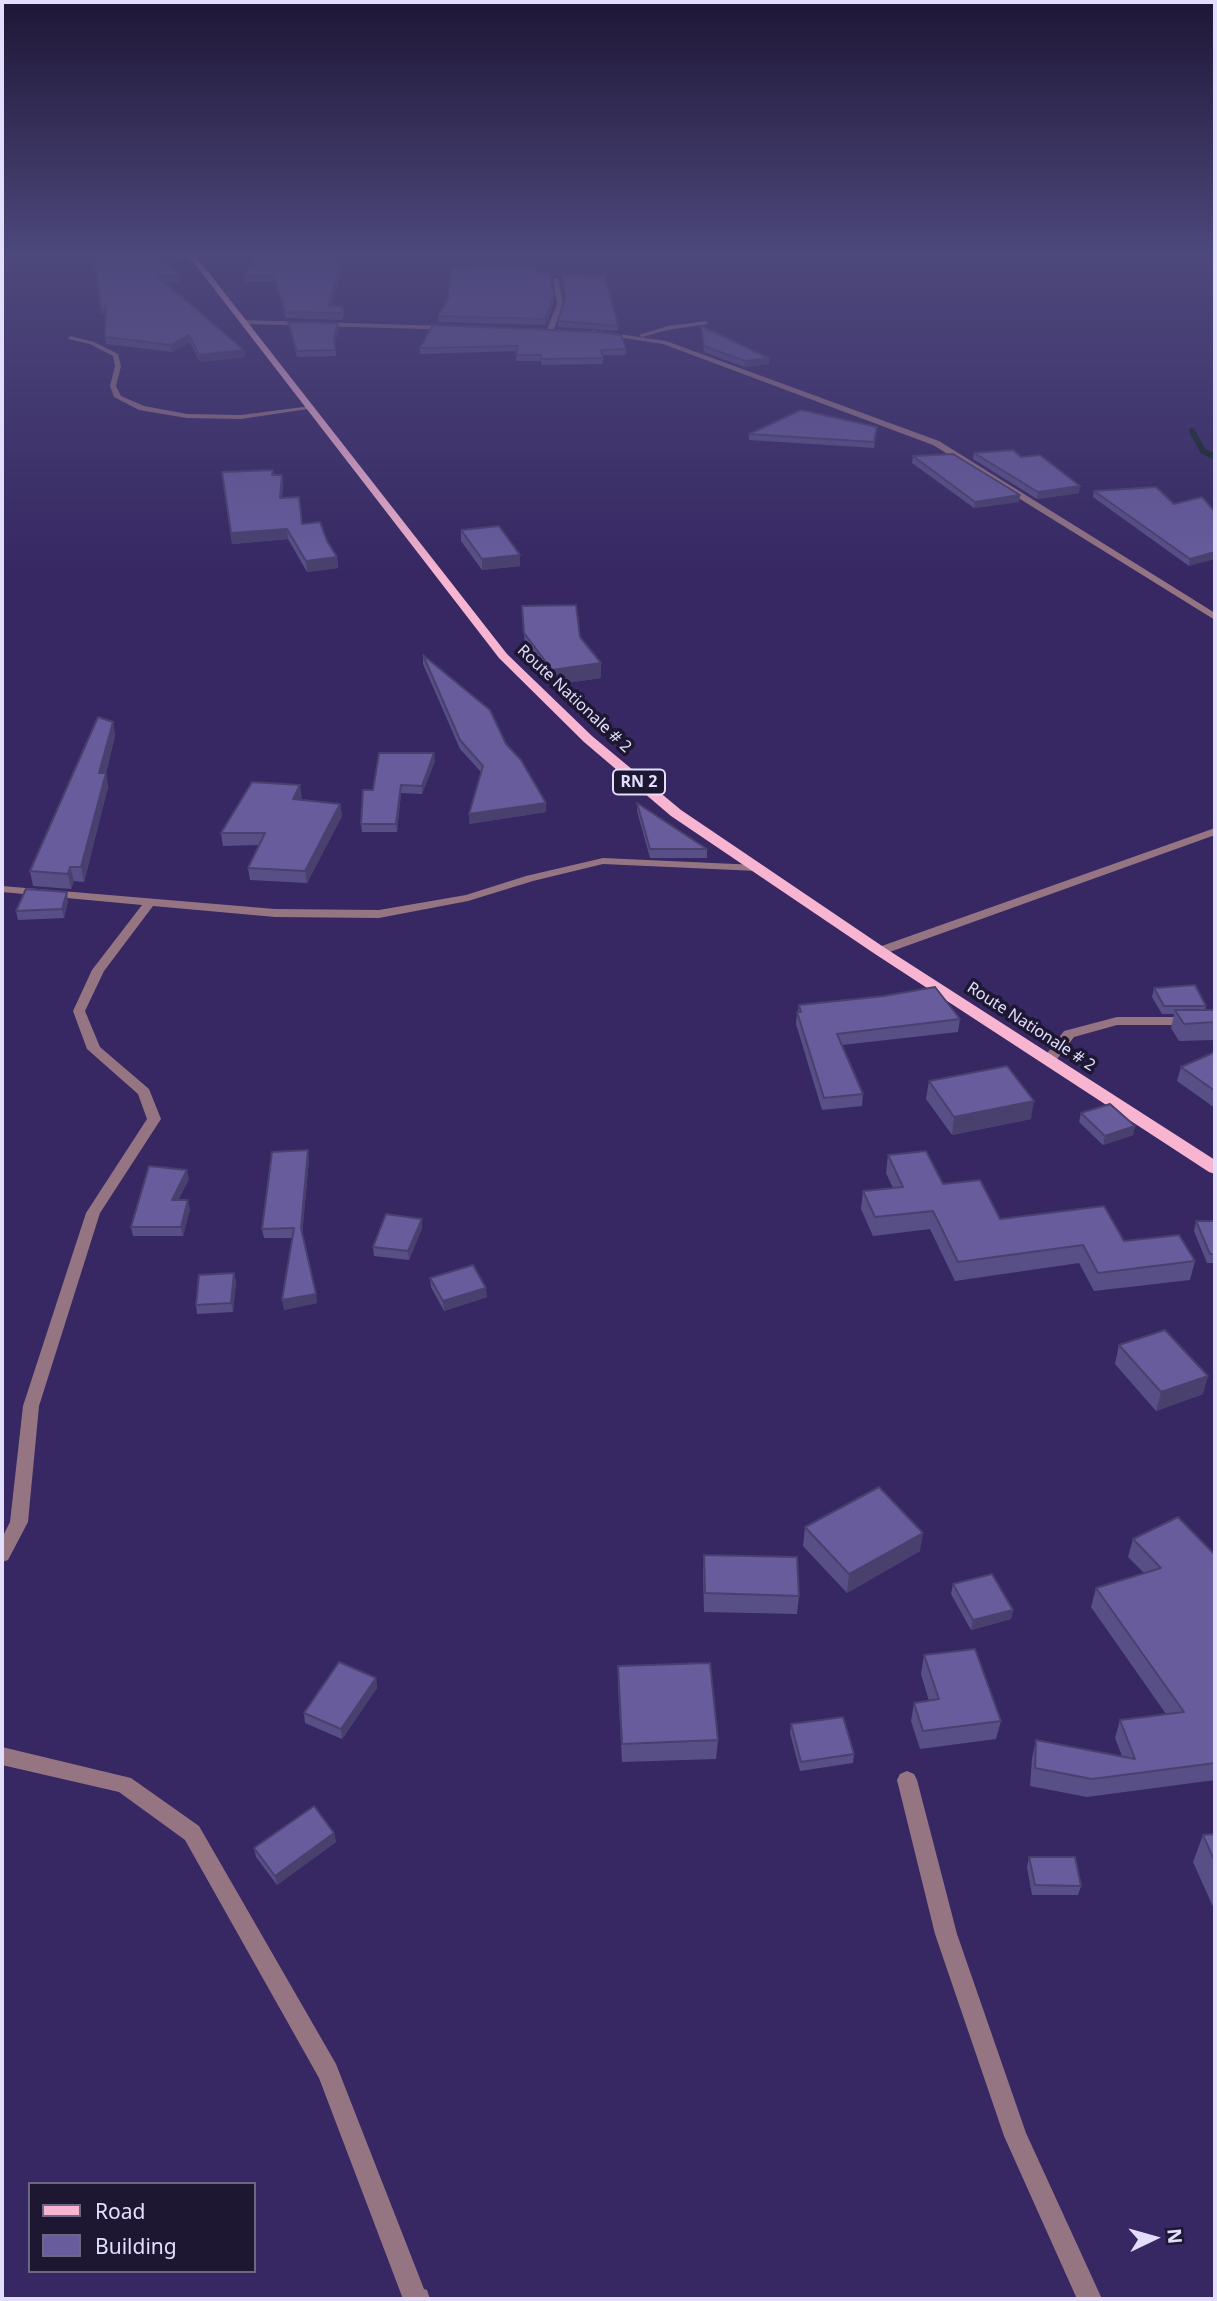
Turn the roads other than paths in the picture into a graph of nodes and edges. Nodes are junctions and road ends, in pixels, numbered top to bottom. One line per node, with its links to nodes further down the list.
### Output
1 (117, 362): 4 (street)
2 (276, 362): 4 (main road, Route Nationale # 2 / RN 2)
3 (722, 362): 5 (street)
4 (311, 408): 7 (main road, Route Nationale # 2 / RN 2)
5 (1215, 617)
6 (1215, 831): 10 (street)
7 (757, 868): 9 (street); 10 (main road, Route Nationale # 2 / RN 2)
8 (2, 889): 9 (street)
9 (150, 902): 14 (street)
10 (880, 951): 12 (main road, Route Nationale # 2 / RN 2)
11 (1215, 1021): 12 (street)
12 (1049, 1060): 13 (main road, Route Nationale # 2 / RN 2)
13 (1215, 1168)
14 (2, 1555)
15 (2, 1756): 17 (street)
16 (906, 1780): 18 (street)
17 (418, 2299)
18 (1090, 2299)

